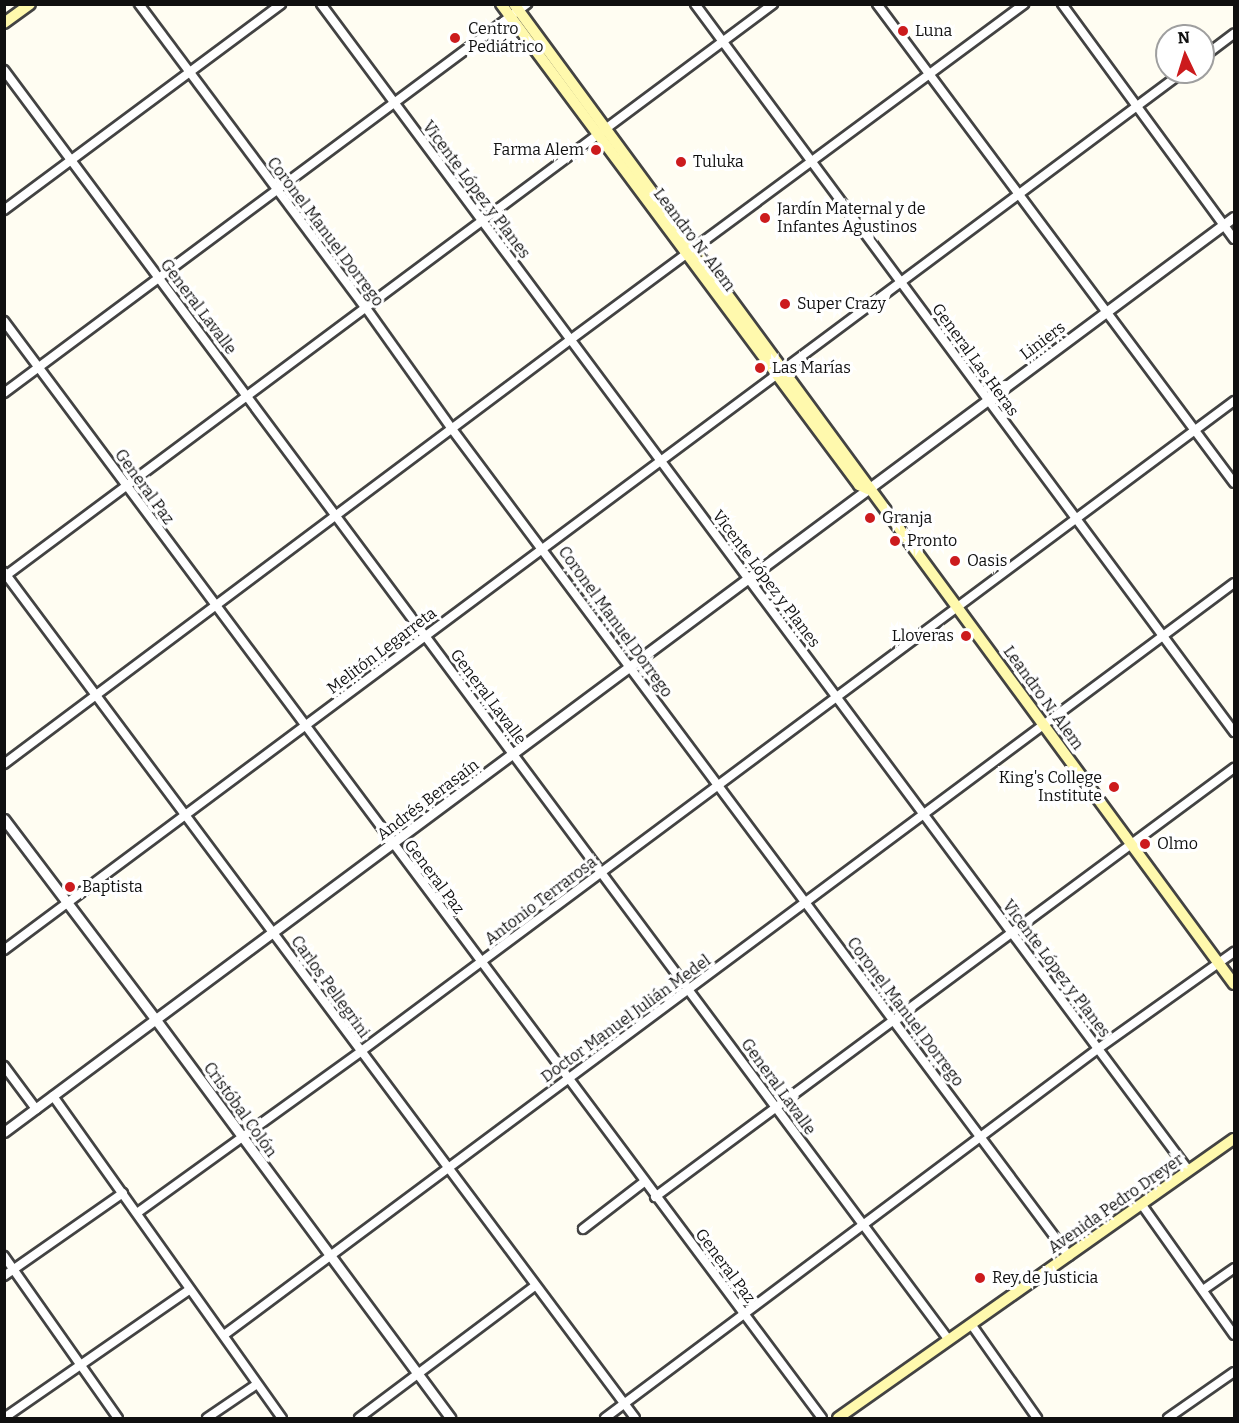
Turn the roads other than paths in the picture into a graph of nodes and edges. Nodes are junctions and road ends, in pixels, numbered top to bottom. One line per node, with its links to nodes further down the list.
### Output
1 (30, 4): 12 (main road)
2 (139, 4): 17 (street, Coronel Manuel Dorrego)
3 (281, 4): 17 (street)
4 (321, 4): 20 (street, Vicente López y Planes)
5 (501, 4): 11 (main road, Leandro N. Alem)
6 (695, 4): 14 (street, General Las Heras)
7 (773, 4): 14 (street)
8 (877, 4): 18 (street)
9 (1024, 4): 18 (street)
10 (1062, 4): 21 (street)
11 (518, 9): 20 (street); 22 (main road, Leandro N. Alem)
12 (4, 23)
13 (1234, 34): 15 (street)
14 (722, 42): 22 (street); 24 (street, General Las Heras)
15 (1215, 48)
16 (4, 70): 23 (street, General Lavalle)
17 (190, 73): 23 (street); 25 (street, Coronel Manuel Dorrego)
18 (928, 73): 24 (street); 26 (street)
19 (1167, 84): 21 (street, Melitón Legarreta)
20 (395, 103): 25 (street); 29 (street, Vicente López y Planes)
21 (1136, 107): 26 (street, Melitón Legarreta); 30 (street)
22 (602, 133): 29 (street); 32 (main road, Leandro N. Alem)
23 (70, 159): 27 (street); 33 (street, General Lavalle)
24 (812, 162): 32 (street); 34 (street, General Las Heras)
25 (278, 190): 33 (street); 35 (street, Coronel Manuel Dorrego)
26 (1019, 195): 34 (street, Melitón Legarreta); 36 (street)
27 (4, 210)
28 (1234, 217): 30 (street, Liniers)
29 (483, 221): 35 (street); 38 (street, Vicente López y Planes)
30 (1224, 225): 31 (street); 36 (street, Liniers)
31 (1234, 239)
32 (690, 253): 38 (street); 40 (main road, Leandro N. Alem)
33 (160, 278): 39 (street); 42 (street, General Lavalle)
34 (900, 281): 40 (street, Melitón Legarreta); 43 (street, General Las Heras)
35 (366, 308): 42 (street); 45 (street, Coronel Manuel Dorrego)
36 (1107, 312): 43 (street, Liniers); 46 (street)
37 (4, 321): 39 (street, General Paz)
38 (570, 340): 45 (street); 47 (street, Vicente López y Planes)
39 (39, 367): 41 (street); 49 (street, General Paz)
40 (781, 373): 47 (street, Melitón Legarreta); 50 (main road, Leandro N. Alem)
41 (4, 393)
42 (248, 396): 49 (street); 51 (street, General Lavalle)
43 (988, 400): 50 (street, Liniers); 52 (street, General Las Heras)
44 (1234, 401): 46 (street, Antonio Terrarosa)
45 (452, 429): 51 (street); 53 (street, Coronel Manuel Dorrego)
46 (1194, 431): 48 (street); 52 (street, Antonio Terrarosa)
47 (661, 461): 53 (street, Melitón Legarreta); 55 (street, Vicente López y Planes)
48 (1234, 483)
49 (127, 486): 54 (street); 57 (street, General Paz)
50 (868, 489): 55 (street, Andrés Berasaín); 58 (main road, Leandro N. Alem)
51 (336, 517): 57 (street); 59 (street, General Lavalle)
52 (1076, 519): 58 (street, Antonio Terrarosa); 60 (street, General Las Heras)
53 (543, 548): 59 (street, Melitón Legarreta); 61 (street, Coronel Manuel Dorrego)
54 (5, 574): 62 (street, Carlos Pellegrini)
55 (749, 578): 61 (street, Andrés Berasaín); 63 (street, Vicente López y Planes)
56 (1234, 583): 60 (street, Doctor Manuel Julián Medel)
57 (214, 606): 62 (street); 65 (street, General Paz)
58 (957, 606): 63 (street, Antonio Terrarosa); 64 (main road, Leandro N. Alem)
59 (424, 636): 65 (street, Melitón Legarreta); 67 (street, General Lavalle)
60 (1164, 637): 64 (street, Doctor Manuel Julián Medel); 66 (street, General Las Heras)
61 (631, 668): 67 (street, Andrés Berasaín); 70 (street, Coronel Manuel Dorrego)
62 (96, 696): 68 (street); 72 (street, Carlos Pellegrini)
63 (836, 696): 70 (street, Antonio Terrarosa); 71 (street, Vicente López y Planes)
64 (1044, 724): 71 (street, Doctor Manuel Julián Medel); 74 (main road, Leandro N. Alem)
65 (304, 725): 72 (street, Melitón Legarreta); 75 (street, General Paz)
66 (1234, 732)
67 (514, 754): 75 (street, Andrés Berasaín); 76 (street, General Lavalle)
68 (4, 764)
69 (1234, 768): 74 (street)
70 (719, 784): 76 (street, Antonio Terrarosa); 77 (street, Coronel Manuel Dorrego)
71 (923, 814): 77 (street, Doctor Manuel Julián Medel); 79 (street, Vicente López y Planes)
72 (185, 816): 78 (street, Melitón Legarreta); 80 (street, Carlos Pellegrini)
73 (4, 819): 78 (street, Cristóbal Colón)
74 (1132, 843): 79 (street); 84 (main road, Leandro N. Alem)
75 (393, 845): 80 (street, Andrés Berasaín); 83 (street, General Paz)
76 (602, 872): 83 (street, Antonio Terrarosa); 86 (street, General Lavalle)
77 (807, 902): 86 (street, Doctor Manuel Julián Medel); 88 (street, Coronel Manuel Dorrego)
78 (67, 903): 81 (street, Melitón Legarreta); 87 (street, Cristóbal Colón)
79 (1012, 932): 88 (street); 89 (street, Vicente López y Planes)
80 (274, 933): 87 (street, Andrés Berasaín); 90 (street, Carlos Pellegrini)
81 (4, 950)
82 (1234, 952): 84 (street)
83 (480, 962): 90 (street, Antonio Terrarosa); 92 (street, General Paz)
84 (1219, 963): 85 (main road, Leandro N. Alem); 89 (street)
85 (1234, 984)
86 (689, 989): 92 (street, Doctor Manuel Julián Medel); 94 (street, General Lavalle)
87 (156, 1020): 93 (street, Andrés Berasaín); 98 (street, Cristóbal Colón)
88 (894, 1020): 94 (street); 97 (street, Coronel Manuel Dorrego)
89 (1099, 1048): 97 (street); 101 (street, Vicente López y Planes)
90 (360, 1052): 98 (street, Antonio Terrarosa); 100 (street, Carlos Pellegrini)
91 (4, 1066): 95 (street)
92 (567, 1079): 100 (street, Doctor Manuel Julián Medel); 102 (street, General Paz)
93 (53, 1096): 95 (street, Andrés Berasaín); 103 (street)
94 (776, 1107): 104 (street); 107 (street, General Lavalle)
95 (36, 1108): 96 (street, Andrés Berasaín)
96 (4, 1132)
97 (981, 1137): 107 (street); 110 (street, Coronel Manuel Dorrego)
98 (242, 1138): 106 (street, Antonio Terrarosa); 111 (street, Cristóbal Colón)
99 (1234, 1139): 101 (main road, Avenida Pedro Dreyer)
100 (448, 1169): 111 (street, Doctor Manuel Julián Medel); 115 (street, Carlos Pellegrini)
101 (1189, 1171): 105 (main road, Avenida Pedro Dreyer)
102 (644, 1182): 104 (street, General Paz); 108 (street)
103 (123, 1193): 106 (street); 113 (street)
104 (655, 1197): 118 (street, General Paz)
105 (1142, 1205): 110 (main road, Avenida Pedro Dreyer); 117 (street)
106 (137, 1213): 116 (street)
107 (864, 1225): 118 (street); 122 (street, General Lavalle)
108 (584, 1229)
109 (4, 1256): 113 (street)
110 (1069, 1256): 119 (main road, Avenida Pedro Dreyer)
111 (330, 1257): 120 (street, Doctor Manuel Julián Medel); 125 (street, Cristóbal Colón)
112 (1234, 1268): 117 (street)
113 (14, 1270): 114 (street); 123 (street)
114 (4, 1276)
115 (535, 1286): 125 (street); 127 (street, Carlos Pellegrini)
116 (190, 1289): 120 (street); 123 (street)
117 (1203, 1290): 121 (street)
118 (745, 1315): 127 (street); 136 (street, General Paz)
119 (971, 1324): 122 (main road, Avenida Pedro Dreyer); 138 (street)
120 (224, 1335): 126 (street)
121 (1234, 1335)
122 (949, 1340): 137 (main road, Avenida Pedro Dreyer)
123 (81, 1365): 128 (street); 129 (street)
124 (1234, 1372): 139 (street)
125 (418, 1374): 132 (street); 133 (street, Cristóbal Colón)
126 (257, 1384): 130 (street); 131 (street)
127 (624, 1404): 134 (street); 135 (street, Carlos Pellegrini)
128 (4, 1418)
129 (118, 1419)
130 (207, 1419)
131 (282, 1419)
132 (359, 1419)
133 (451, 1419)
134 (605, 1419)
135 (635, 1419)
136 (822, 1419)
137 (838, 1419)
138 (1037, 1419)
139 (1168, 1419)

